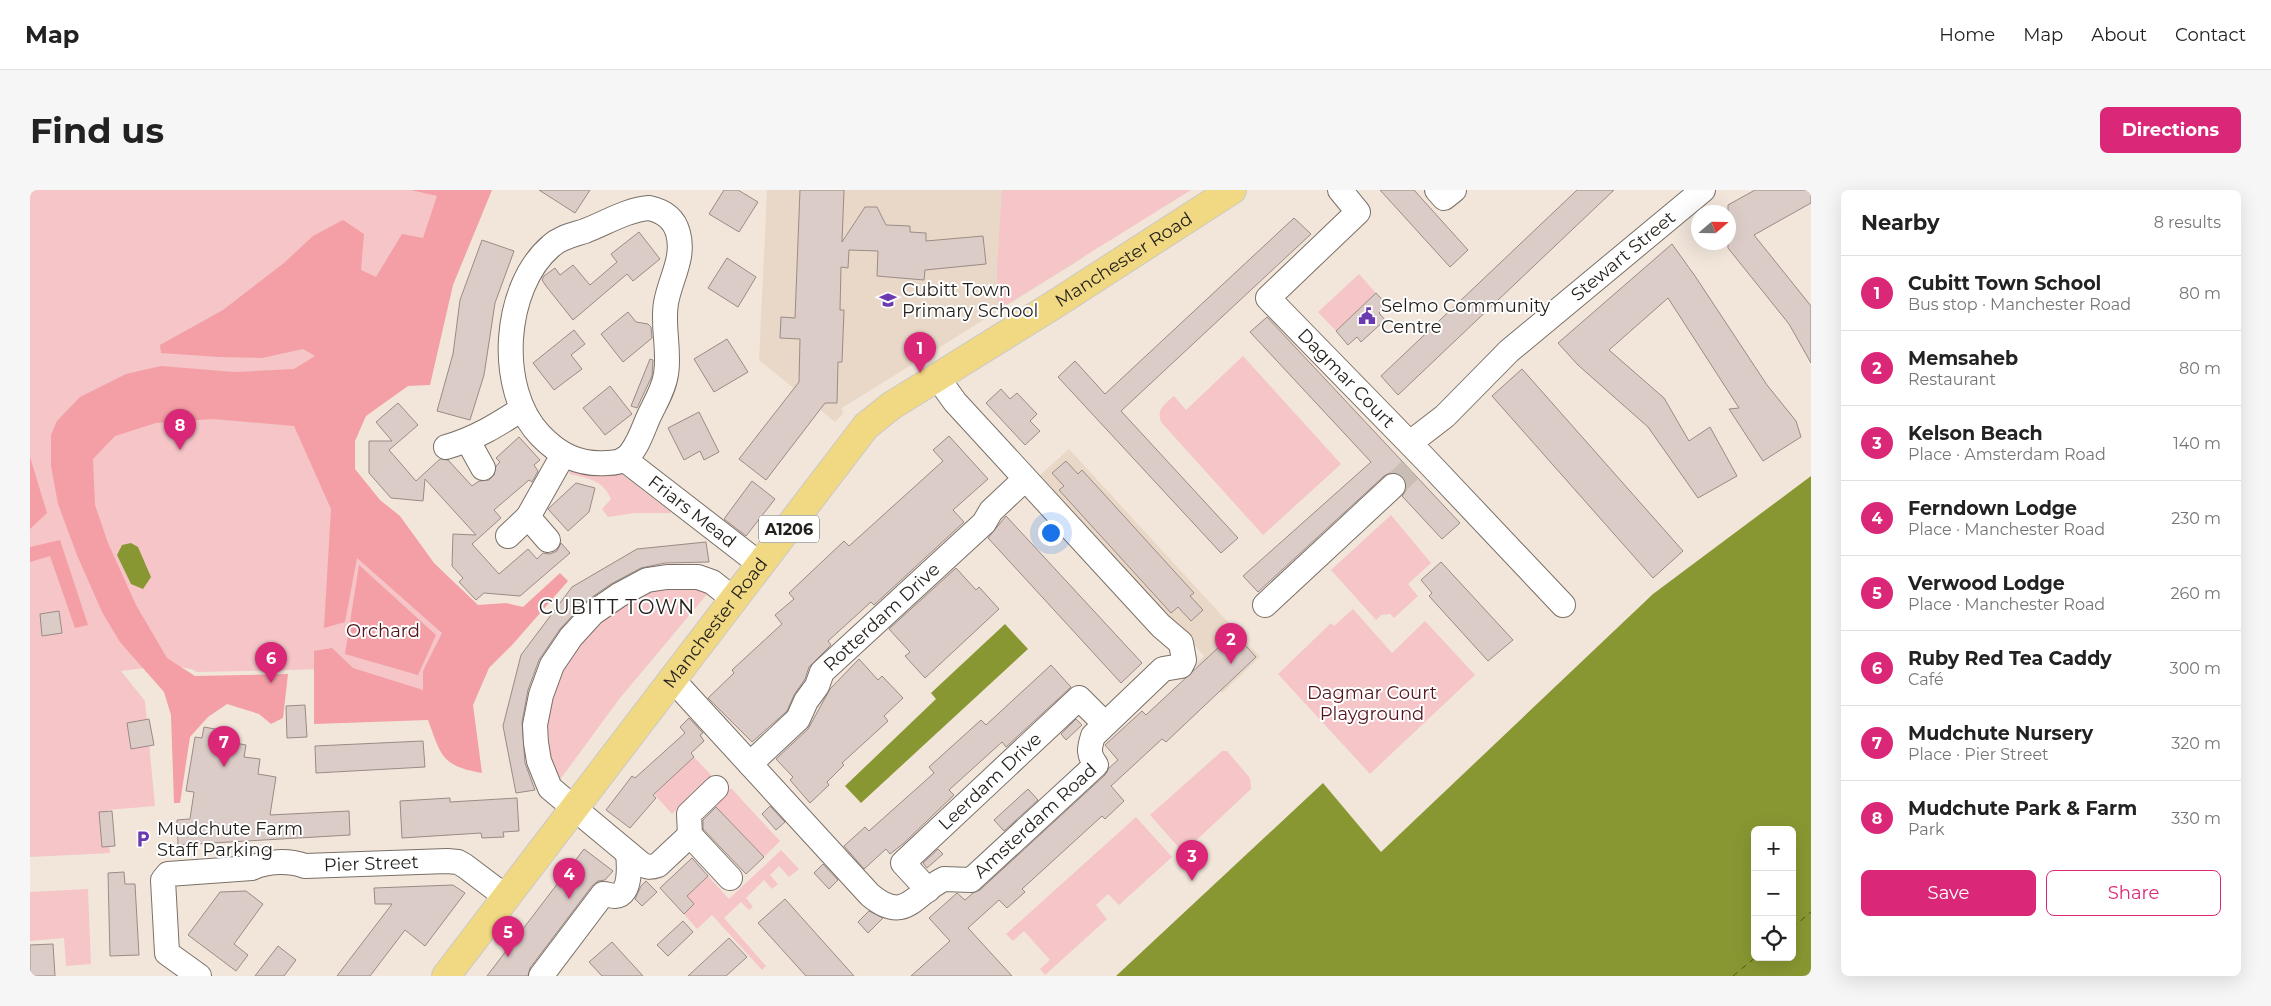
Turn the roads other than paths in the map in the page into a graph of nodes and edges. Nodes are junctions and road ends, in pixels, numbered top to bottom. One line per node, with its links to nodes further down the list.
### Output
1 (1232, 190): 6 (main road, Manchester Road / A1206)
2 (1340, 190): 9 (street, Dagmar Court)
3 (1438, 190): 4 (street)
4 (1454, 190)
5 (1703, 190): 9 (street, Stewart Street)
6 (937, 377): 12 (street, Amsterdam Road); 17 (main road, Manchester Road / A1206)
7 (522, 409): 8 (street); 10 (street); 11 (street)
8 (563, 454): 10 (street); 14 (street)
9 (1415, 457): 20 (street, Dagmar Court)
10 (624, 459): 17 (street, Friars Mead)
11 (483, 468)
12 (1025, 479): 22 (street, Amsterdam Road); 23 (street, Rotterdam Drive)
13 (1393, 486): 19 (street)
14 (528, 517): 15 (street); 16 (street)
15 (508, 536)
16 (548, 540)
17 (761, 565): 18 (main road, Manchester Road / A1206)
18 (734, 600): 21 (main road, Manchester Road / A1206); 25 (street)
19 (1265, 605)
20 (1563, 605)
21 (673, 680): 23 (street, Amsterdam Road); 25 (main road, Manchester Road / A1206)
22 (1104, 723): 29 (street, Amsterdam Road); 29 (street, Leerdam Drive)
23 (750, 764): 29 (street, Amsterdam Road)
24 (716, 788): 26 (street)
25 (574, 809): 27 (street); 30 (main road, Manchester Road / A1206)
26 (690, 836): 27 (street); 28 (street)
27 (628, 852): 33 (street)
28 (730, 878)
29 (928, 890)
30 (506, 897): 31 (street, Pier Street); 32 (main road, Manchester Road / A1206)
31 (199, 976)
32 (446, 976)
33 (541, 976)

